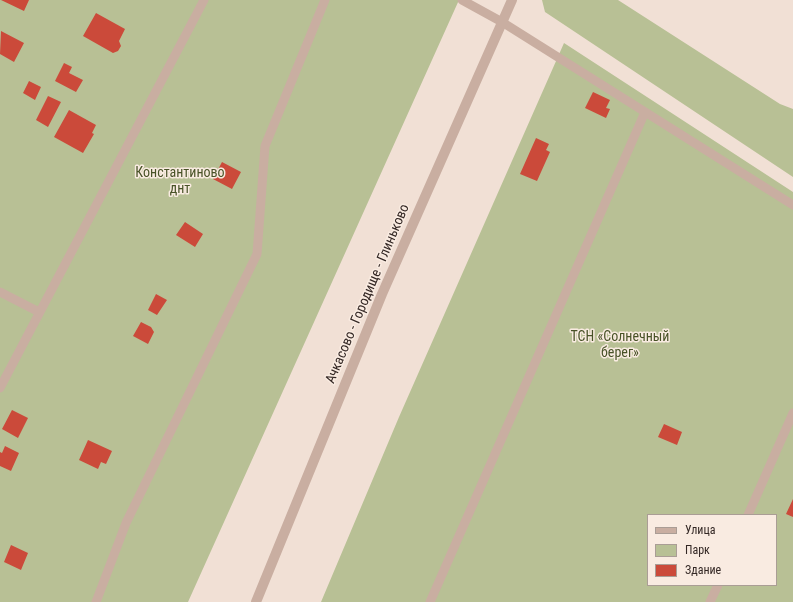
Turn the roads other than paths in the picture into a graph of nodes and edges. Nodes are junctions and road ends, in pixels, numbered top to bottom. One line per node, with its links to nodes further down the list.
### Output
1 (204, 0): 9 (lane)
2 (325, 0): 14 (lane)
3 (462, 0): 5 (lane)
4 (512, 0): 5 (street, Ачкасово - Городище - Глиньково)
5 (502, 22): 6 (lane); 15 (street, Ачкасово - Городище - Глиньково)
6 (645, 112): 7 (lane); 16 (lane)
7 (793, 205)
8 (0, 292): 9 (lane)
9 (39, 312): 10 (lane)
10 (0, 388)
11 (793, 413): 12 (lane)
12 (748, 514)
13 (718, 586): 17 (lane)
14 (96, 602)
15 (256, 602)
16 (430, 602)
17 (710, 602)

